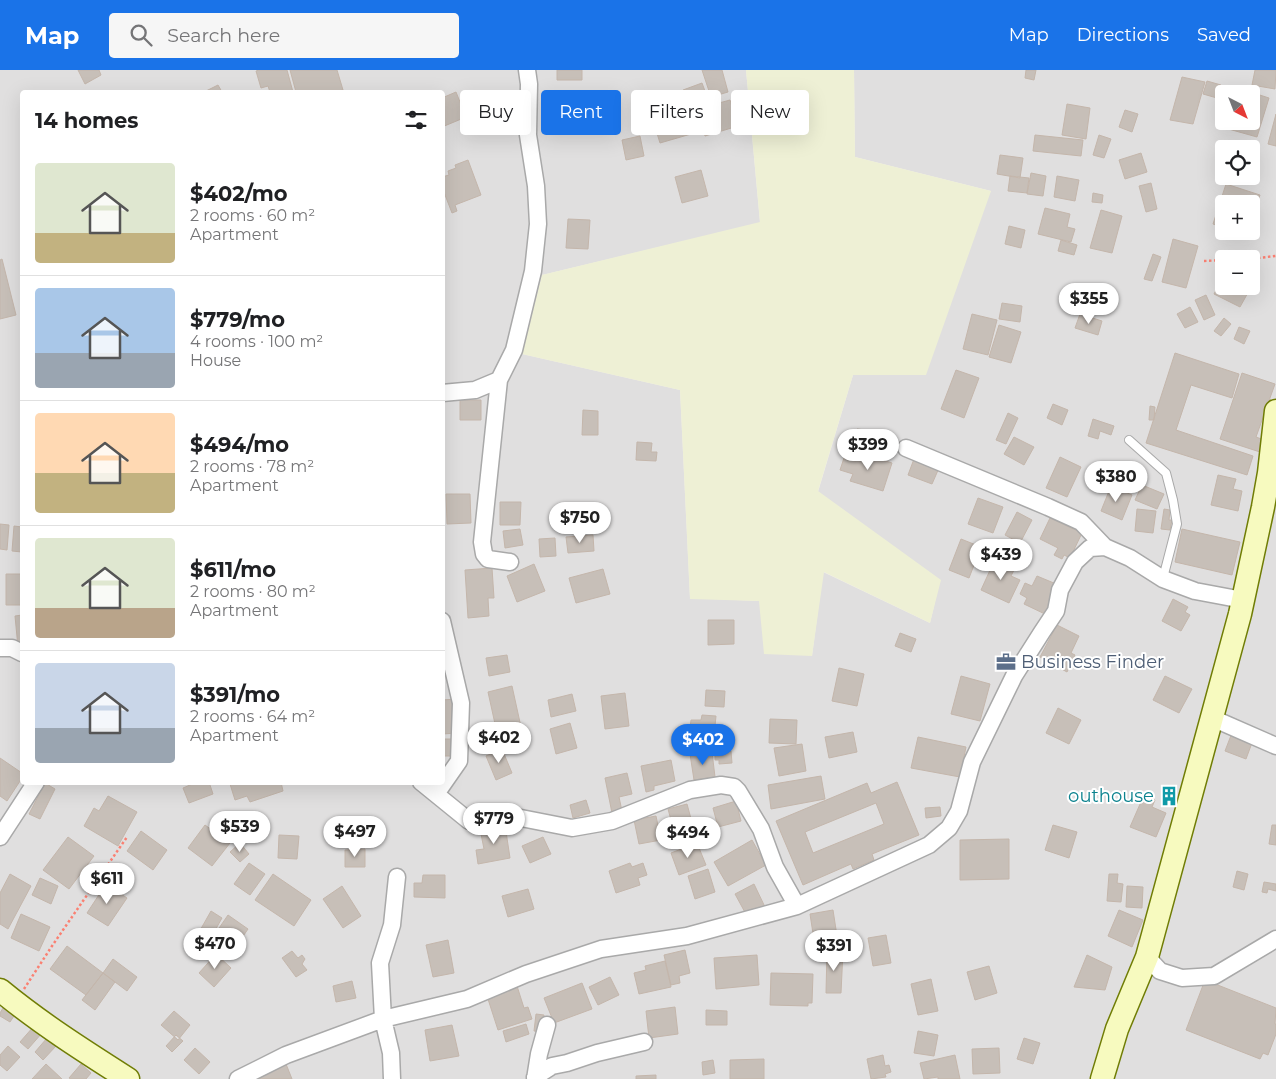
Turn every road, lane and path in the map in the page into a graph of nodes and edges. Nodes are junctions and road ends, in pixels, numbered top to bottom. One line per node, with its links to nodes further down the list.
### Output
1 (527, 70): 6 (street)
2 (1276, 256): 3 (path)
3 (1260, 258)
4 (1215, 260): 5 (path)
5 (1204, 261)
6 (499, 380): 7 (street); 13 (street)
7 (445, 393)
8 (1276, 411): 11 (street)
9 (1129, 440): 14 (lane)
10 (906, 448): 12 (street)
11 (1272, 475): 15 (street)
12 (1105, 546): 14 (street); 29 (street)
13 (510, 562)
14 (1163, 578): 15 (street)
15 (1243, 600): 19 (street)
16 (445, 634): 21 (street)
17 (0, 648): 18 (street)
18 (20, 652)
19 (1212, 718): 20 (street); 31 (street)
20 (1276, 746)
21 (445, 781)
22 (34, 785): 26 (street)
23 (425, 785): 25 (street)
24 (442, 785): 25 (street)
25 (436, 794): 29 (street)
26 (0, 837)
27 (127, 837): 32 (path)
28 (397, 877): 33 (street)
29 (797, 906): 33 (street)
30 (1276, 939): 31 (street)
31 (1147, 957): 40 (street)
32 (8, 996): 37 (street)
33 (383, 1019): 38 (street); 39 (street)
34 (547, 1025): 36 (street)
35 (644, 1042): 36 (street)
36 (535, 1078)
37 (128, 1079)
38 (238, 1079)
39 (392, 1079)
40 (1102, 1079)

